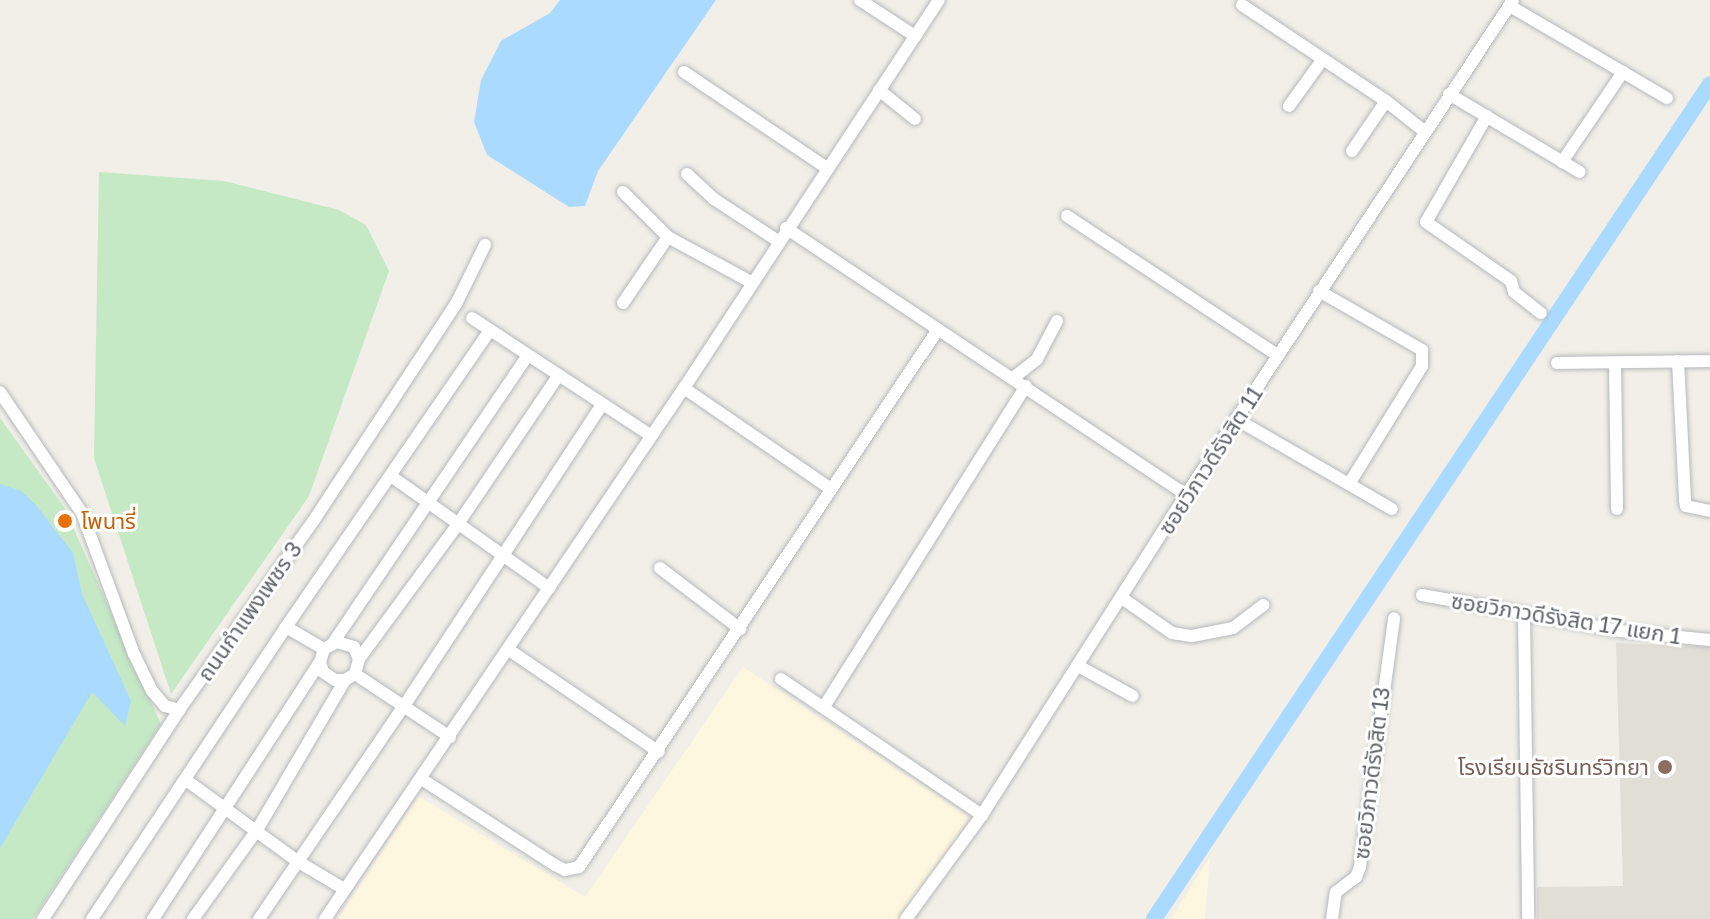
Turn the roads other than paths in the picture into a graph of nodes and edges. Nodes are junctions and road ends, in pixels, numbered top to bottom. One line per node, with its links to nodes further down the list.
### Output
1 (860, 0): 5 (street)
2 (939, 0): 5 (street)
3 (1512, 3): 8 (street); 10 (street, ซอยวิภาวดีรังสิต 11)
4 (1242, 5): 6 (street)
5 (915, 36): 9 (street)
6 (1323, 59): 12 (street); 13 (street)
7 (684, 72): 19 (street)
8 (1623, 72): 11 (street); 18 (street)
9 (879, 90): 15 (street); 19 (street)
10 (1449, 94): 14 (street); 16 (street, ซอยวิภาวดีรังสิต 11)
11 (1667, 98)
12 (1386, 101): 16 (street); 17 (street)
13 (1289, 106)
14 (1487, 116): 18 (street); 31 (street)
15 (915, 119)
16 (1424, 131): 29 (street, ซอยวิภาวดีรังสิต 11)
17 (1352, 151)
18 (1562, 162): 20 (street)
19 (827, 168): 24 (street)
20 (1580, 172)
21 (687, 174): 26 (street)
22 (623, 192): 25 (street)
23 (1067, 216): 36 (street)
24 (786, 228): 26 (street); 35 (street)
25 (668, 237): 28 (street); 30 (street)
26 (778, 241): 28 (street)
27 (485, 245): 79 (street, ถนนกำแพงเพชร 3)
28 (751, 282): 45 (street)
29 (1319, 291): 36 (street, ซอยวิภาวดีรังสิต 11); 51 (street)
30 (623, 303)
31 (1541, 313)
32 (472, 318): 34 (street)
33 (1057, 321): 43 (street)
34 (490, 330): 37 (street); 50 (street)
35 (937, 331): 43 (street); 52 (street)
36 (1277, 355): 48 (street, ซอยวิภาวดีรังสิต 11)
37 (527, 356): 42 (street); 54 (street)
38 (1678, 361): 39 (street); 41 (street); 57 (street)
39 (1710, 361)
40 (1557, 363): 41 (street)
41 (1615, 363): 56 (street)
42 (559, 375): 47 (street); 58 (street)
43 (1013, 378): 44 (street)
44 (1026, 386): 53 (street); 77 (street)
45 (684, 388): 49 (street); 52 (street)
46 (0, 392): 79 (street)
47 (602, 405): 49 (street); 59 (street)
48 (1236, 419): 51 (street); 53 (street, ซอยวิภาวดีรังสิต 11)
49 (650, 435): 61 (street)
50 (391, 476): 54 (street); 67 (street)
51 (1349, 484): 55 (street)
52 (831, 489): 68 (street)
53 (1186, 495): 63 (street, ซอยวิภาวดีรังสิต 11)
54 (427, 501): 58 (street); 71 (street)
55 (1392, 509)
56 (1617, 509)
57 (1710, 511)
58 (458, 524): 59 (street); 72 (street)
59 (504, 554): 61 (street); 78 (street)
60 (660, 568): 68 (street)
61 (549, 588): 70 (street)
62 (1422, 595): 65 (street, ซอยวิภาวดีรังสิต 17 แยก 1)
63 (1122, 598): 64 (street); 73 (street, ซอยวิภาวดีรังสิต 11)
64 (1263, 605)
65 (1524, 614): 69 (street, ซอยวิภาวดีรังสิต 17 แยก 1); 97 (street)
66 (1394, 618): 96 (street, ซอยวิภาวดีรังสิต 13)
67 (286, 627): 71 (street); 82 (street)
68 (740, 629): 81 (street)
69 (1710, 640)
70 (509, 650): 80 (street); 81 (street)
71 (326, 652): 72 (street); 74 (street); 84 (street)
72 (359, 659): 74 (street)
73 (1080, 667): 76 (street); 85 (street, ซอยวิภาวดีรังสิต 11)
74 (350, 677): 78 (street); 86 (street)
75 (781, 679): 77 (street)
76 (1133, 696)
77 (825, 705): 85 (street)
78 (404, 706): 80 (street); 87 (street)
79 (179, 710): 89 (street, ถนนกำแพงเพชร 3)
80 (450, 737): 83 (street)
81 (659, 752): 83 (street)
82 (186, 780): 84 (street); 90 (street)
83 (423, 780): 88 (street)
84 (226, 809): 86 (street); 91 (street)
85 (982, 815): 95 (street, ซอยวิภาวดีรังสิต 11)
86 (257, 830): 87 (street); 92 (street)
87 (297, 861): 88 (street); 93 (street)
88 (344, 889): 94 (street)
89 (43, 919)
90 (92, 919)
91 (153, 919)
92 (193, 919)
93 (259, 919)
94 (325, 919)
95 (906, 919)
96 (1332, 919)
97 (1528, 919)

